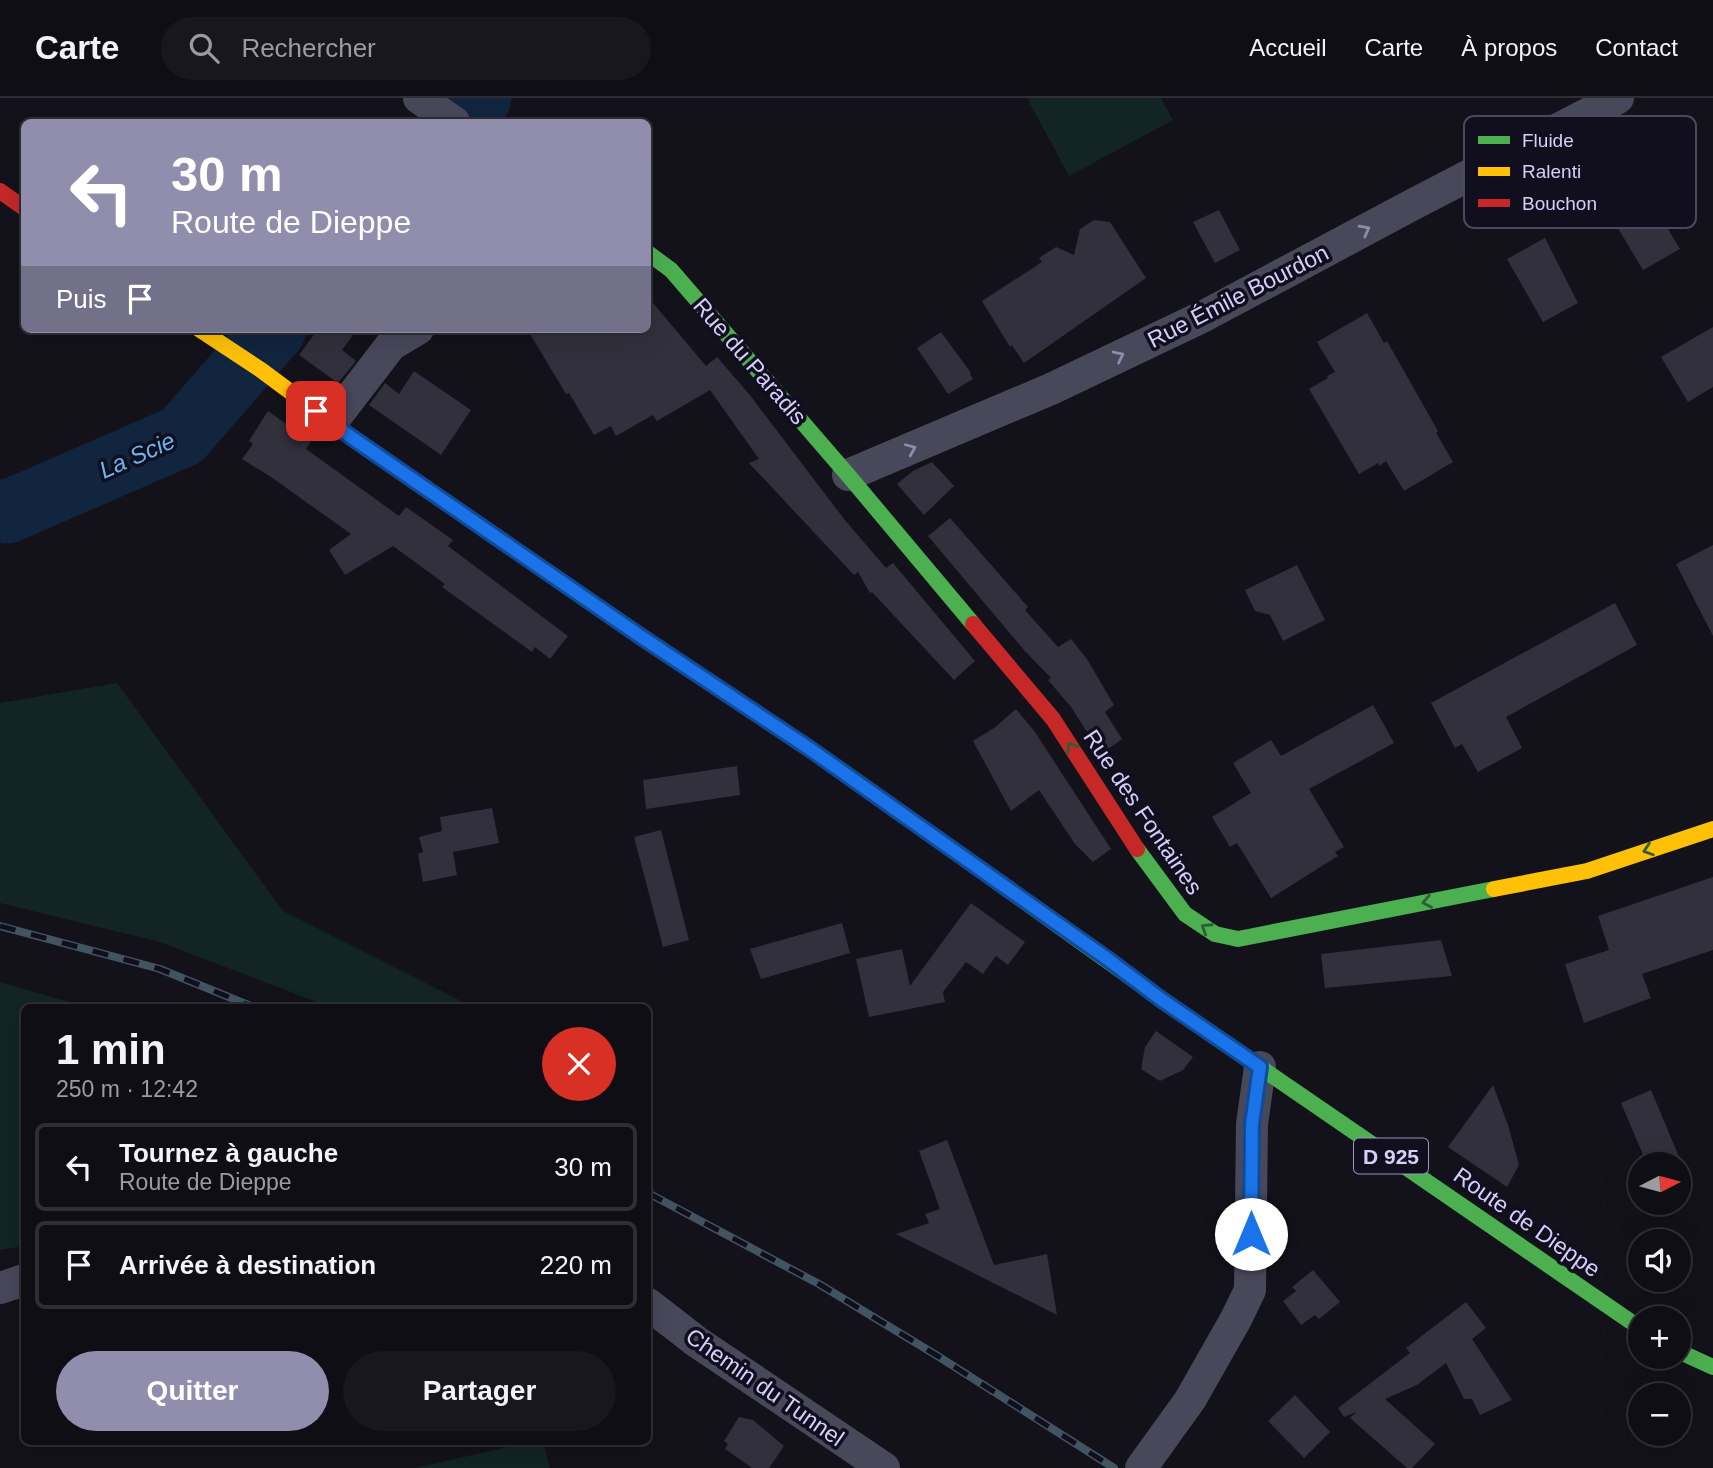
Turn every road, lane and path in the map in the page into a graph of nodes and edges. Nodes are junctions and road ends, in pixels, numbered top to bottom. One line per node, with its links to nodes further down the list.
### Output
1 (1618, 98): 2 (street, Rue Émile Bourdon, one-way to 1)
2 (1583, 116)
3 (1464, 178): 10 (street, Rue Émile Bourdon, one-way to 3)
4 (0, 191): 5 (main road)
5 (21, 206)
6 (651, 255): 10 (main road, Rue du Paradis)
7 (205, 333): 9 (main road, Route de Dieppe / D 925)
8 (411, 333): 9 (street)
9 (332, 422): 12 (main road, Route de Dieppe / D 925)
10 (848, 475): 11 (main road, Rue des Fontaines, one-way to 10)
11 (1713, 829)
12 (1260, 1067): 16 (main road, Route de Dieppe / D 925); 20 (street)
13 (21, 1281): 14 (street)
14 (0, 1289)
15 (651, 1306): 19 (street, Chemin du Tunnel)
16 (1628, 1320)
17 (1691, 1357): 18 (main road)
18 (1713, 1367)
19 (884, 1468)
20 (1142, 1468)

